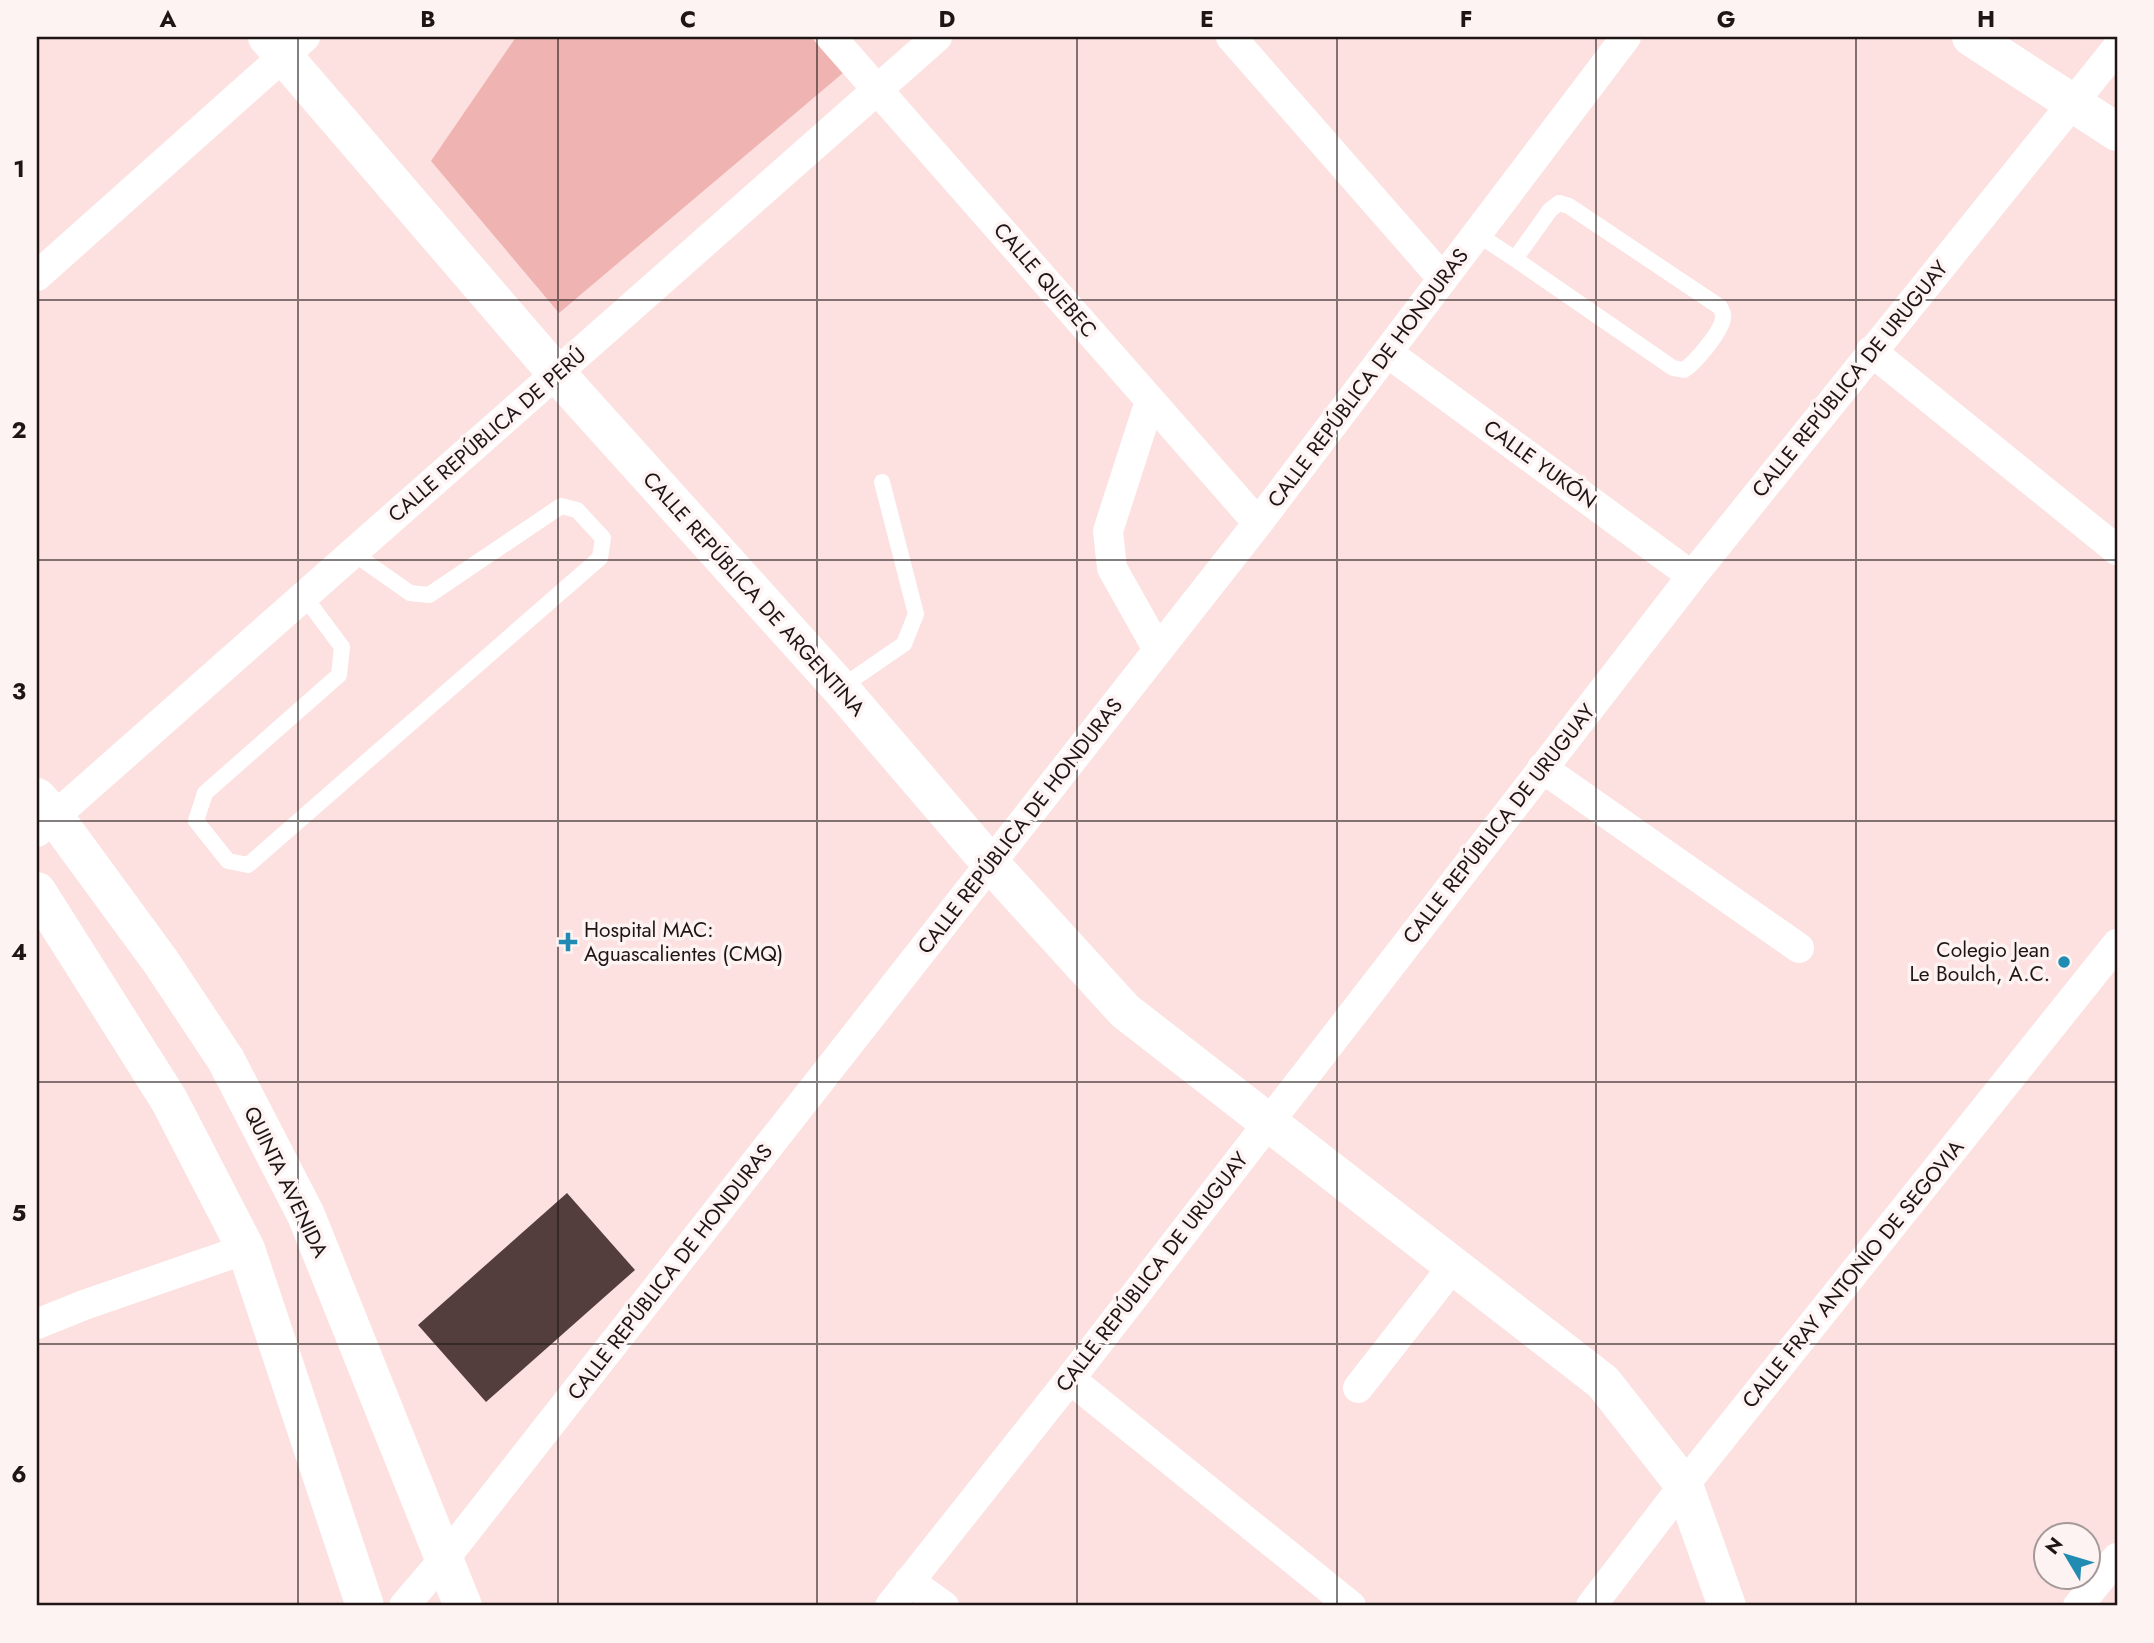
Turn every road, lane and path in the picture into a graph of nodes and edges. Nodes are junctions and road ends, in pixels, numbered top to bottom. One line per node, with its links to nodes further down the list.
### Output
1 (831, 37): 8 (street, CALLE QUEBEC)
2 (937, 37): 8 (street, CALLE REPÚBLICA DE PERÚ)
3 (1231, 37): 14 (street)
4 (1626, 37): 11 (street, CALLE REPÚBLICA DE HONDURAS)
5 (1971, 37): 9 (street)
6 (285, 43): 13 (street); 17 (street, CALLE REPÚBLICA DE ARGENTINA)
7 (2117, 48): 9 (street, CALLE REPÚBLICA DE URUGUAY)
8 (878, 90): 17 (street, CALLE REPÚBLICA DE PERÚ); 18 (street, CALLE QUEBEC)
9 (2073, 103): 10 (street); 15 (street, CALLE REPÚBLICA DE URUGUAY)
10 (2117, 132)
11 (1477, 234): 12 (lane); 14 (street, CALLE REPÚBLICA DE HONDURAS)
12 (1516, 260): 12 (lane)
13 (37, 276)
14 (1443, 279): 16 (street, CALLE REPÚBLICA DE HONDURAS)
15 (1871, 351): 21 (street); 23 (street, CALLE REPÚBLICA DE URUGUAY)
16 (1388, 352): 20 (street, CALLE REPÚBLICA DE HONDURAS); 23 (street, CALLE YUKÓN)
17 (557, 374): 22 (street, CALLE REPÚBLICA DE PERÚ); 26 (street, CALLE REPÚBLICA DE ARGENTINA)
18 (1150, 401): 20 (street, CALLE QUEBEC); 25 (street)
19 (882, 482): 26 (lane)
20 (1258, 523): 25 (street, CALLE REPÚBLICA DE HONDURAS)
21 (2117, 550)
22 (354, 553): 24 (street, CALLE REPÚBLICA DE PERÚ); 24 (lane)
23 (1692, 576): 27 (street, CALLE REPÚBLICA DE URUGUAY)
24 (304, 596): 28 (street, CALLE REPÚBLICA DE PERÚ)
25 (1158, 650): 29 (street, CALLE REPÚBLICA DE HONDURAS)
26 (840, 688): 29 (street, CALLE REPÚBLICA DE ARGENTINA)
27 (1542, 768): 32 (street); 33 (street, CALLE REPÚBLICA DE URUGUAY)
28 (43, 815): 40 (street, QUINTA AVENIDA)
29 (990, 863): 33 (street, CALLE REPÚBLICA DE ARGENTINA); 40 (street, CALLE REPÚBLICA DE HONDURAS)
30 (37, 891): 34 (street)
31 (2117, 944): 39 (street, CALLE FRAY ANTONIO DE SEGOVIA)
32 (1799, 948)
33 (1268, 1122): 35 (street, CALLE REPÚBLICA DE ARGENTINA); 37 (street, CALLE REPÚBLICA DE URUGUAY)
34 (246, 1249): 36 (street); 43 (street)
35 (1454, 1265): 38 (street); 39 (street, CALLE REPÚBLICA DE ARGENTINA)
36 (37, 1324)
37 (1070, 1378): 42 (street, CALLE REPÚBLICA DE URUGUAY); 48 (street)
38 (1358, 1388)
39 (1684, 1485): 49 (street, CALLE FRAY ANTONIO DE SEGOVIA); 50 (street, CALLE REPÚBLICA DE ARGENTINA)
40 (445, 1558): 44 (street, CALLE REPÚBLICA DE HONDURAS); 45 (street, QUINTA AVENIDA)
41 (2117, 1558): 51 (street)
42 (909, 1581): 46 (street, CALLE REPÚBLICA DE URUGUAY); 47 (street)
43 (365, 1606)
44 (404, 1606)
45 (463, 1606)
46 (890, 1606)
47 (944, 1606)
48 (1351, 1606)
49 (1591, 1606)
50 (1727, 1606)
51 (2078, 1606)

